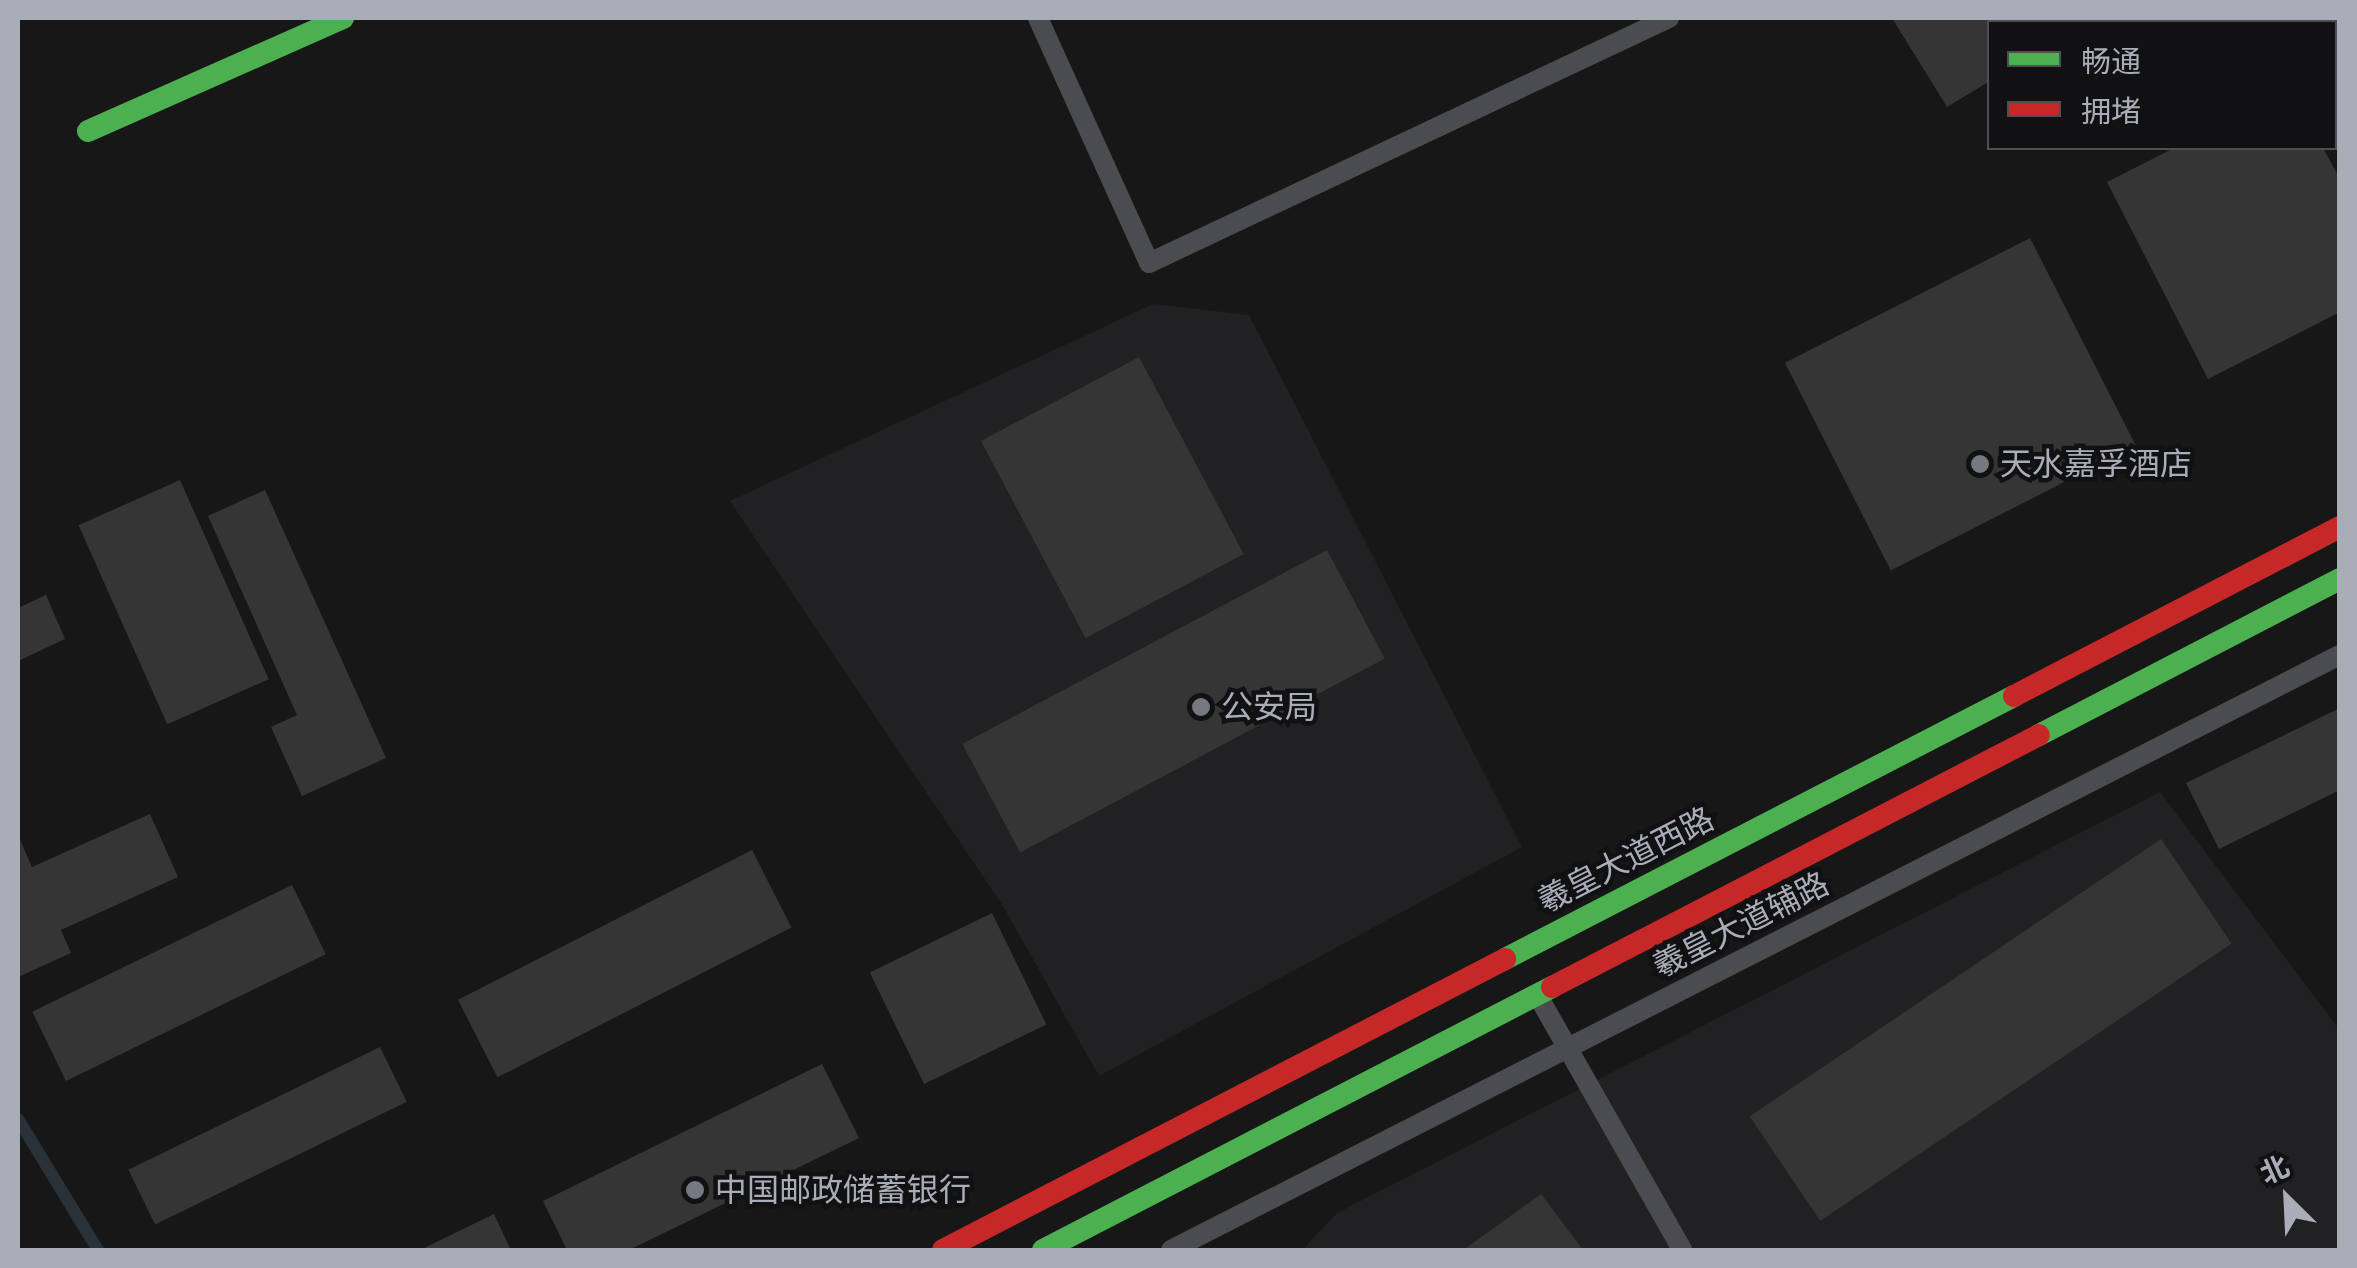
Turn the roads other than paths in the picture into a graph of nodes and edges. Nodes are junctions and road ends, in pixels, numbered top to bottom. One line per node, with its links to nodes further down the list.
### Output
1 (343, 18): 4 (main road)
2 (1038, 18): 3 (lane)
3 (1669, 18)
4 (88, 131)
5 (2340, 527): 10 (main road, 羲皇大道西路)
6 (2340, 579): 8 (main road)
7 (2340, 655): 9 (lane, 羲皇大道辅路)
8 (1537, 994): 9 (lane); 11 (main road)
9 (1567, 1048): 12 (lane, 羲皇大道辅路); 13 (lane)
10 (943, 1250)
11 (1042, 1250)
12 (1171, 1250)
13 (1682, 1250)

